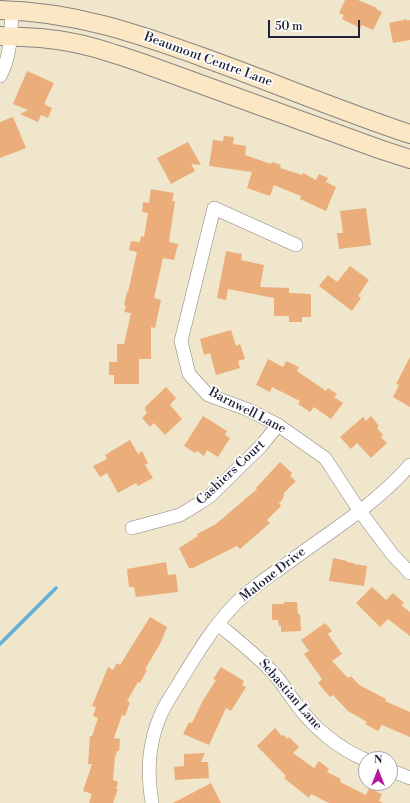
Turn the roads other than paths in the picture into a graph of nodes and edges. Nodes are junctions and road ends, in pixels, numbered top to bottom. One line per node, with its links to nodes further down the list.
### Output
1 (6, 10): 2 (street); 4 (street, Beaumont Centre Lane)
2 (5, 36): 3 (street); 5 (street, Beaumont Centre Lane)
3 (0, 76)
4 (410, 134)
5 (410, 159)
6 (296, 245): 7 (street, Barnwell Lane)
7 (278, 425): 9 (street, Barnwell Lane); 10 (street, Cashiers Court)
8 (410, 465): 9 (street, Malone Drive)
9 (359, 510): 11 (street, Barnwell Lane); 12 (street, Malone Drive)
10 (132, 528)
11 (410, 572)
12 (218, 624): 13 (street, Sebastian Lane); 16 (street, Malone Drive)
13 (358, 756)
14 (398, 773): 15 (street)
15 (410, 778)
16 (152, 803)

